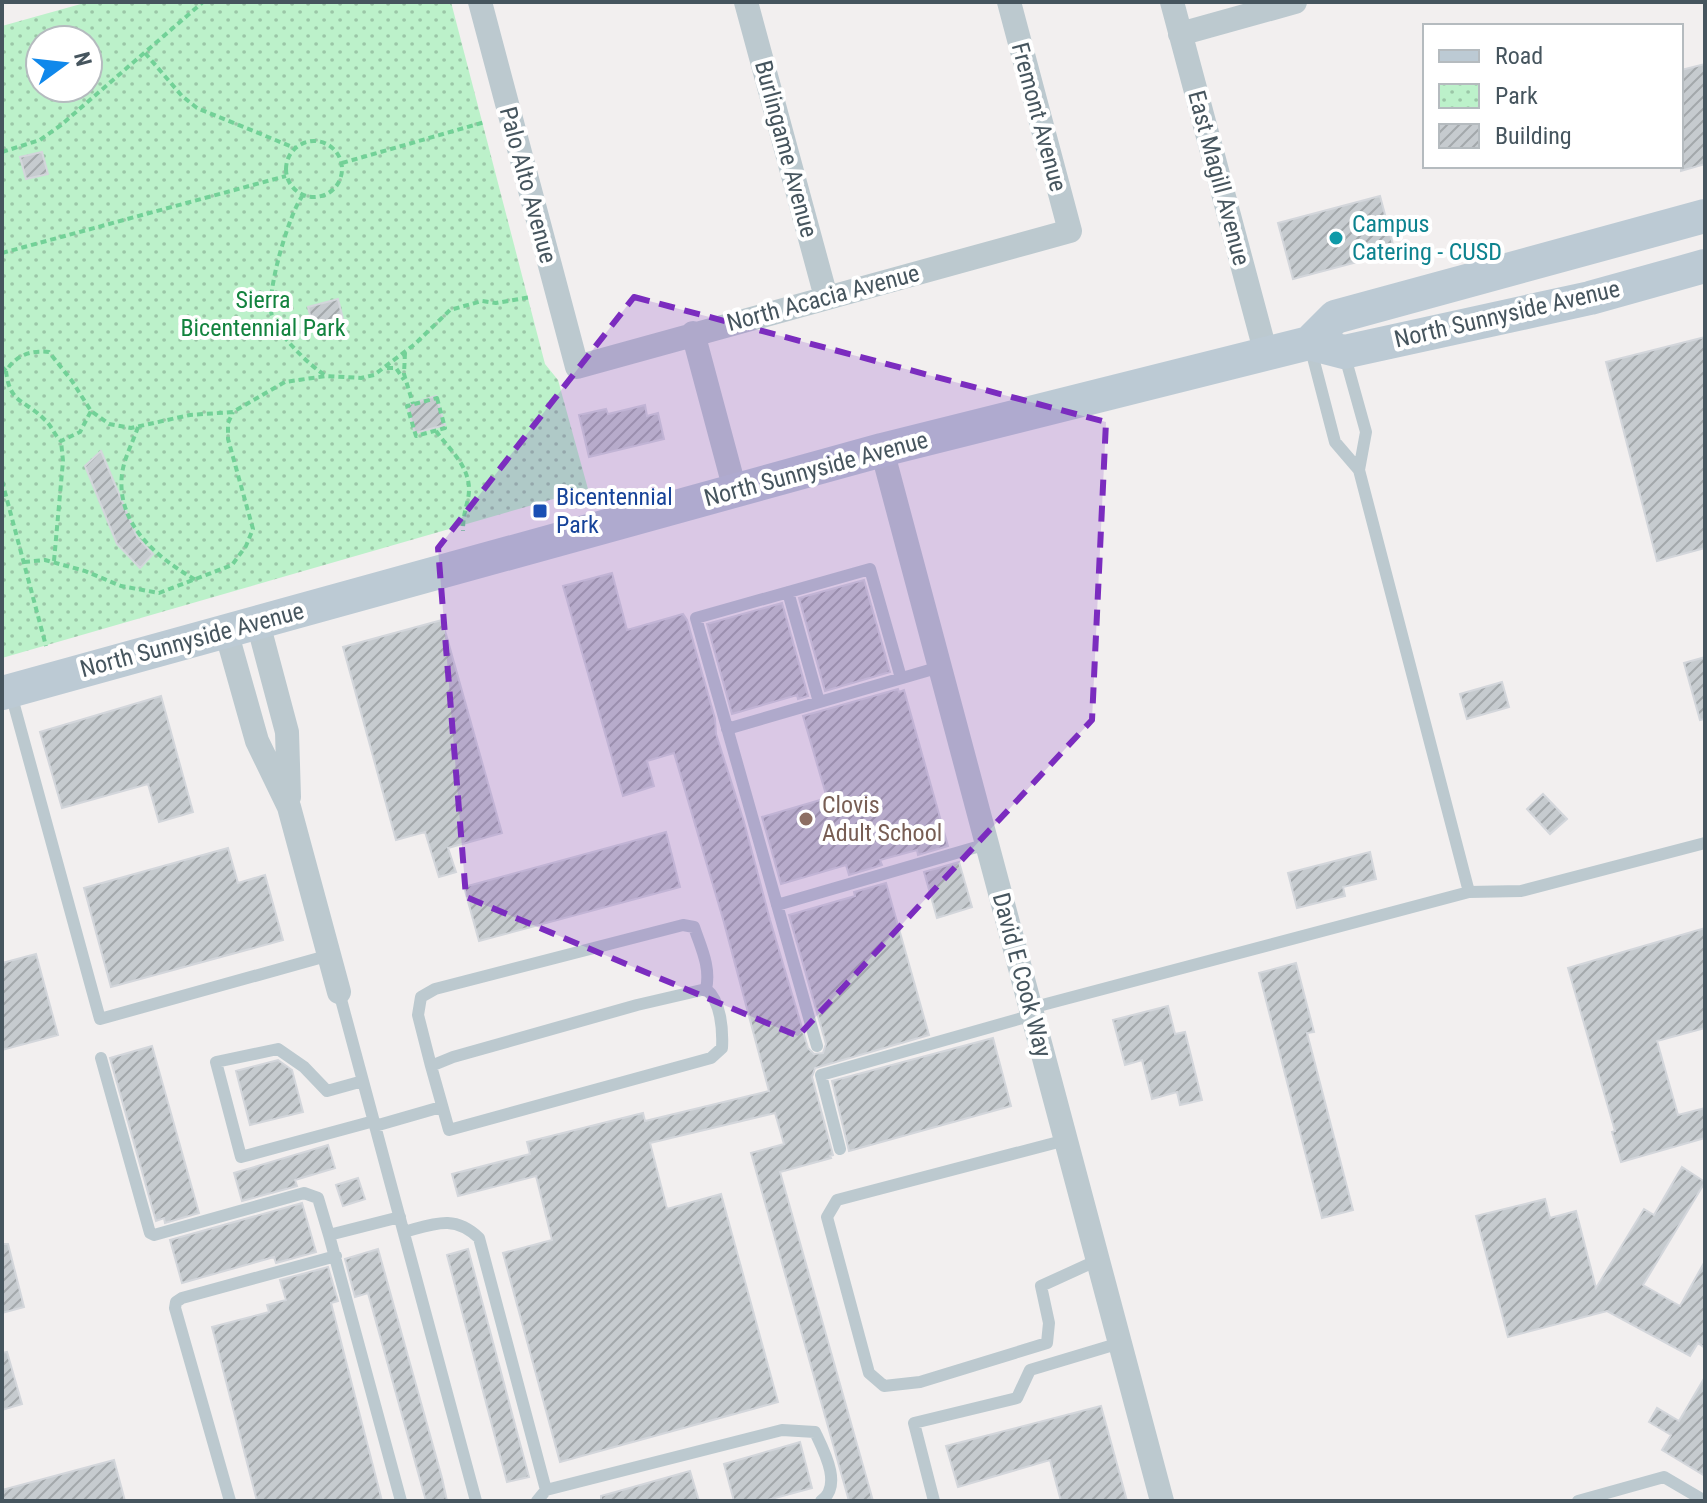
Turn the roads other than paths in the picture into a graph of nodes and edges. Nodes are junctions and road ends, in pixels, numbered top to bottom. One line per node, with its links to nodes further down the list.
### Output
1 (480, 2): 17 (street, Palo Alto Avenue)
2 (746, 2): 11 (street, Burlingame Avenue)
3 (1009, 2): 8 (street, Fremont Avenue)
4 (1172, 2): 6 (street, East Magill Avenue)
5 (1295, 2): 6 (street)
6 (1180, 34): 16 (street, East Magill Avenue)
7 (1705, 216): 9 (main road, North Sunnyside Avenue)
8 (1070, 231): 11 (street, North Acacia Avenue)
9 (1535, 263): 13 (main road); 14 (main road, North Sunnyside Avenue)
10 (1705, 266): 13 (main road, North Sunnyside Avenue)
11 (826, 297): 12 (street, North Acacia Avenue)
12 (693, 333): 17 (street, North Acacia Avenue); 20 (street)
13 (1414, 335): 15 (main road, North Sunnyside Avenue)
14 (1309, 343): 15 (main road, North Sunnyside Avenue); 16 (main road, North Sunnyside Avenue); 19 (lane)
15 (1344, 352): 19 (lane)
16 (1266, 354): 18 (main road, North Sunnyside Avenue)
17 (577, 367)
18 (882, 450): 20 (main road, North Sunnyside Avenue); 23 (street, David E Cook Way)
19 (1359, 470): 31 (lane)
20 (735, 490): 22 (main road, North Sunnyside Avenue)
21 (788, 592): 24 (lane); 26 (lane); 27 (lane)
22 (242, 627): 25 (main road, North Sunnyside Avenue); 28 (street); 28 (street)
23 (940, 667): 24 (lane); 30 (street, David E Cook Way)
24 (901, 678): 26 (lane)
25 (6, 692): 33 (lane)
26 (819, 702): 27 (lane)
27 (727, 729): 32 (lane)
28 (289, 807): 33 (street)
29 (1705, 843): 31 (lane)
30 (987, 844): 32 (lane); 36 (street, David E Cook Way)
31 (1469, 892): 36 (lane)
32 (777, 905): 37 (lane)
33 (330, 955): 35 (street)
34 (706, 989): 39 (lane); 39 (lane); 41 (lane)
35 (339, 992): 40 (lane)
36 (1032, 1012): 43 (street, David E Cook Way); 44 (lane)
37 (817, 1046)
38 (101, 1058): 47 (lane)
39 (431, 1066): 41 (lane)
40 (363, 1081): 42 (lane); 42 (lane)
41 (441, 1107): 42 (lane)
42 (375, 1124): 45 (lane)
43 (1066, 1140): 49 (street, David E Cook Way); 49 (lane)
44 (840, 1149)
45 (400, 1217): 46 (lane); 47 (lane)
46 (404, 1232): 51 (lane); 54 (lane)
47 (329, 1235): 48 (lane)
48 (336, 1256): 52 (lane); 53 (lane)
49 (1098, 1260): 50 (street, David E Cook Way)
50 (1120, 1343): 57 (lane); 58 (street, David E Cook Way)
51 (546, 1490): 55 (lane); 56 (lane)
52 (230, 1501)
53 (401, 1501)
54 (476, 1501)
55 (537, 1501)
56 (821, 1501)
57 (934, 1501)
58 (1162, 1501)
59 (1578, 1501): 60 (lane)
60 (1705, 1501)

